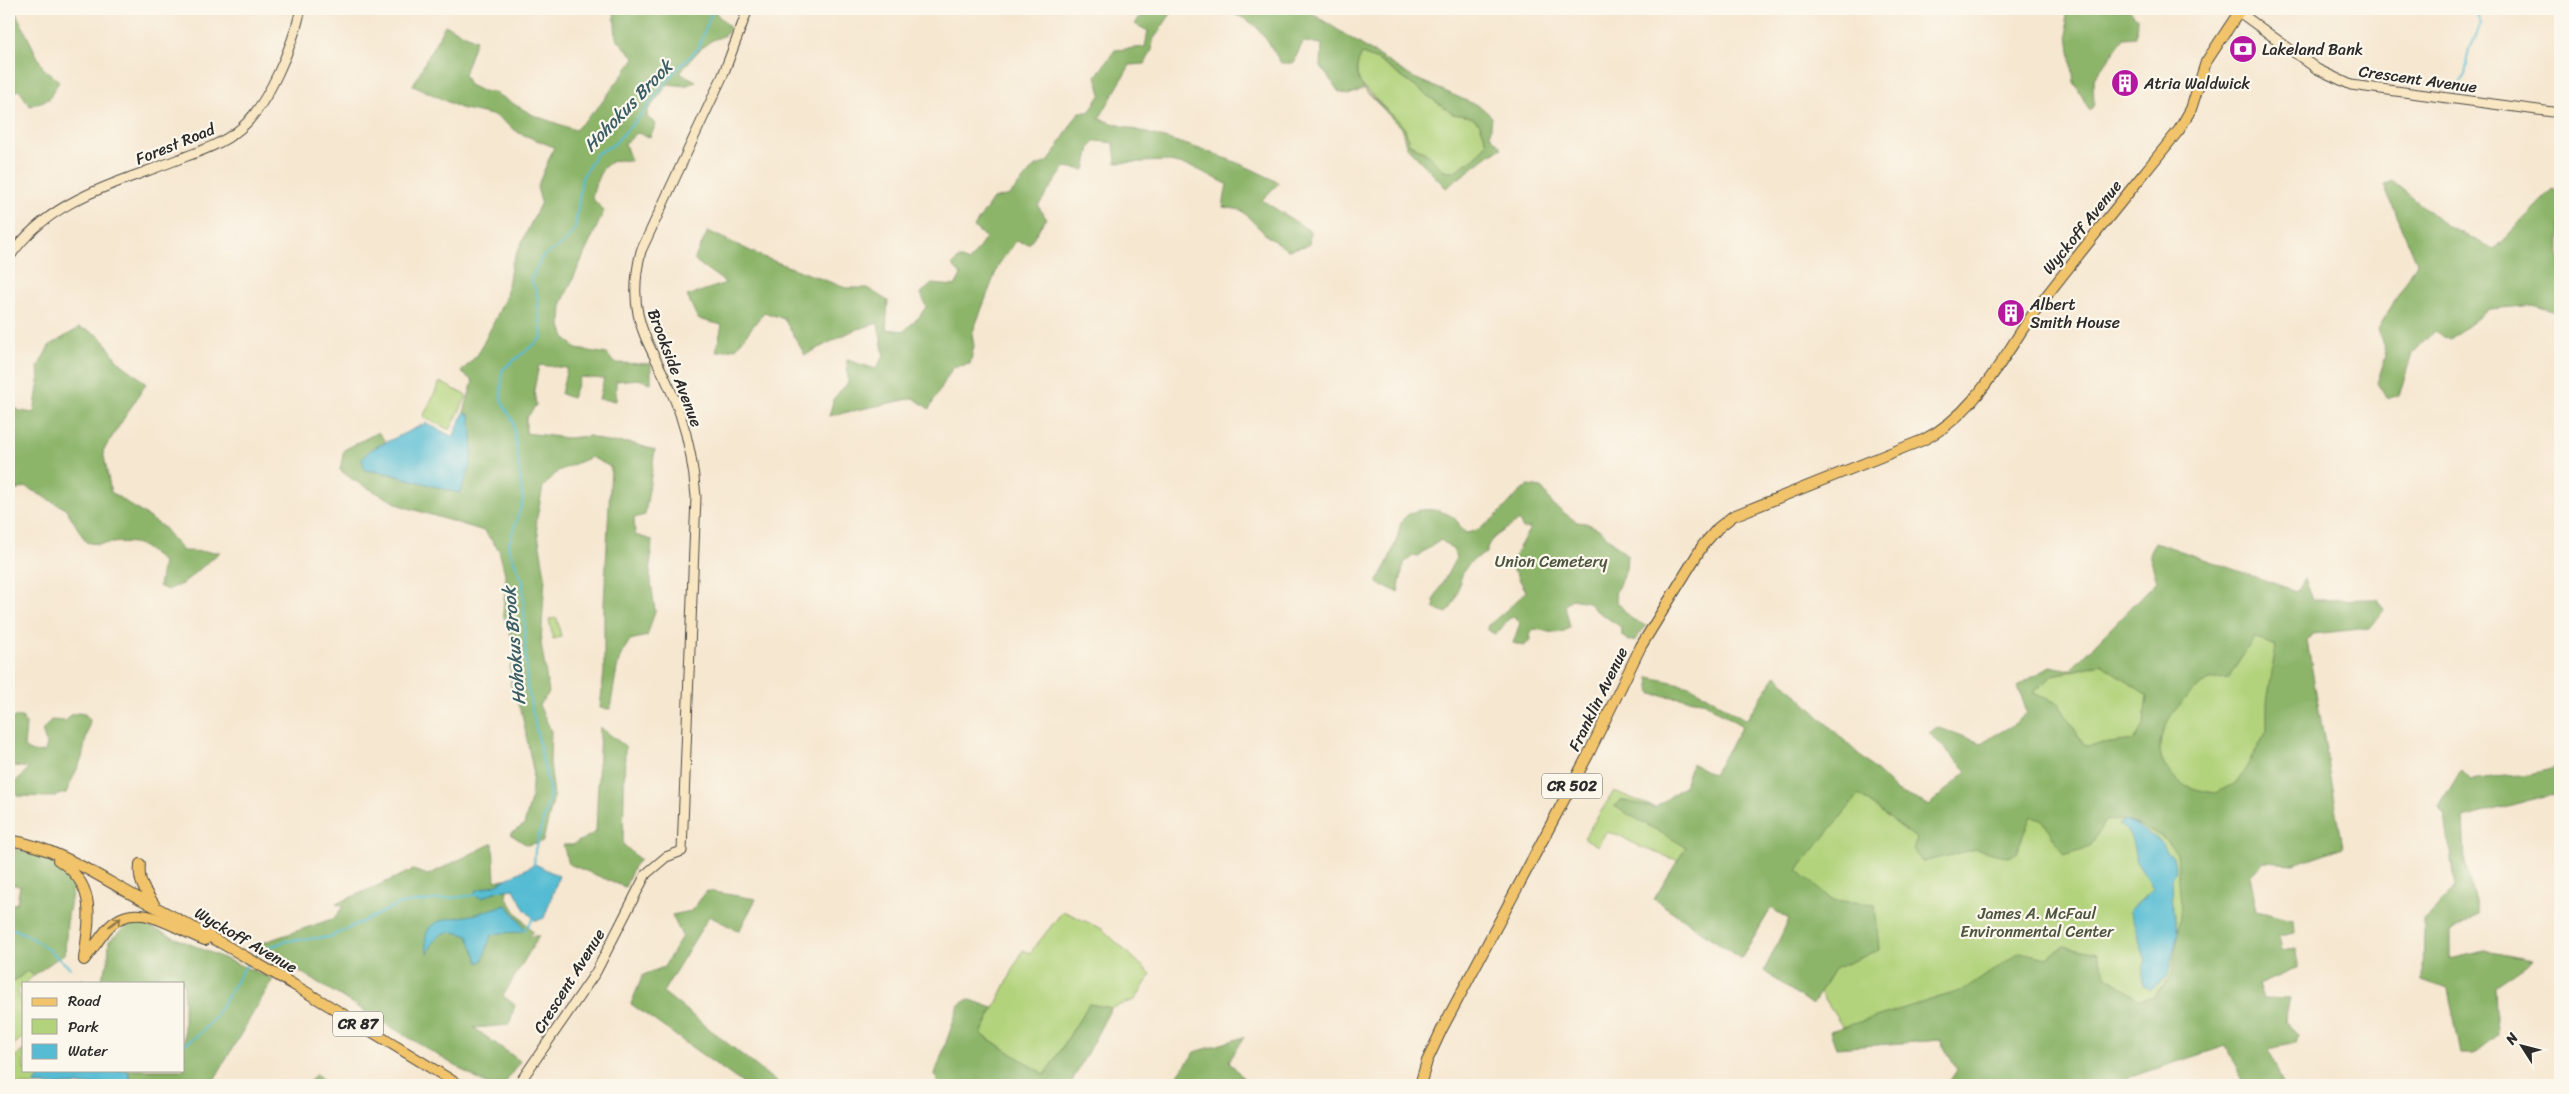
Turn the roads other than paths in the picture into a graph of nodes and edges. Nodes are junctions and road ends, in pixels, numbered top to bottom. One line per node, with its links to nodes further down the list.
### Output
1 (301, 9): 5 (street, Forest Road)
2 (748, 9): 9 (street, Brookside Avenue)
3 (2238, 10): 4 (street, Crescent Avenue); 6 (main road, Wyckoff Avenue / CR 502)
4 (2560, 112)
5 (9, 258)
6 (1750, 508): 15 (main road, Franklin Avenue / CR 502)
7 (9, 840): 8 (main road, Wyckoff Avenue / CR 87)
8 (34, 846): 11 (main road, Wyckoff Avenue / CR 87); 12 (main road, one-way to 12)
9 (682, 851): 14 (street, Crescent Avenue)
10 (140, 864): 11 (main road)
11 (156, 907): 12 (main road, Wyckoff Avenue / CR 87)
12 (228, 946): 13 (main road, Wyckoff Avenue / CR 87)
13 (459, 1085)
14 (518, 1085)
15 (1420, 1085)

